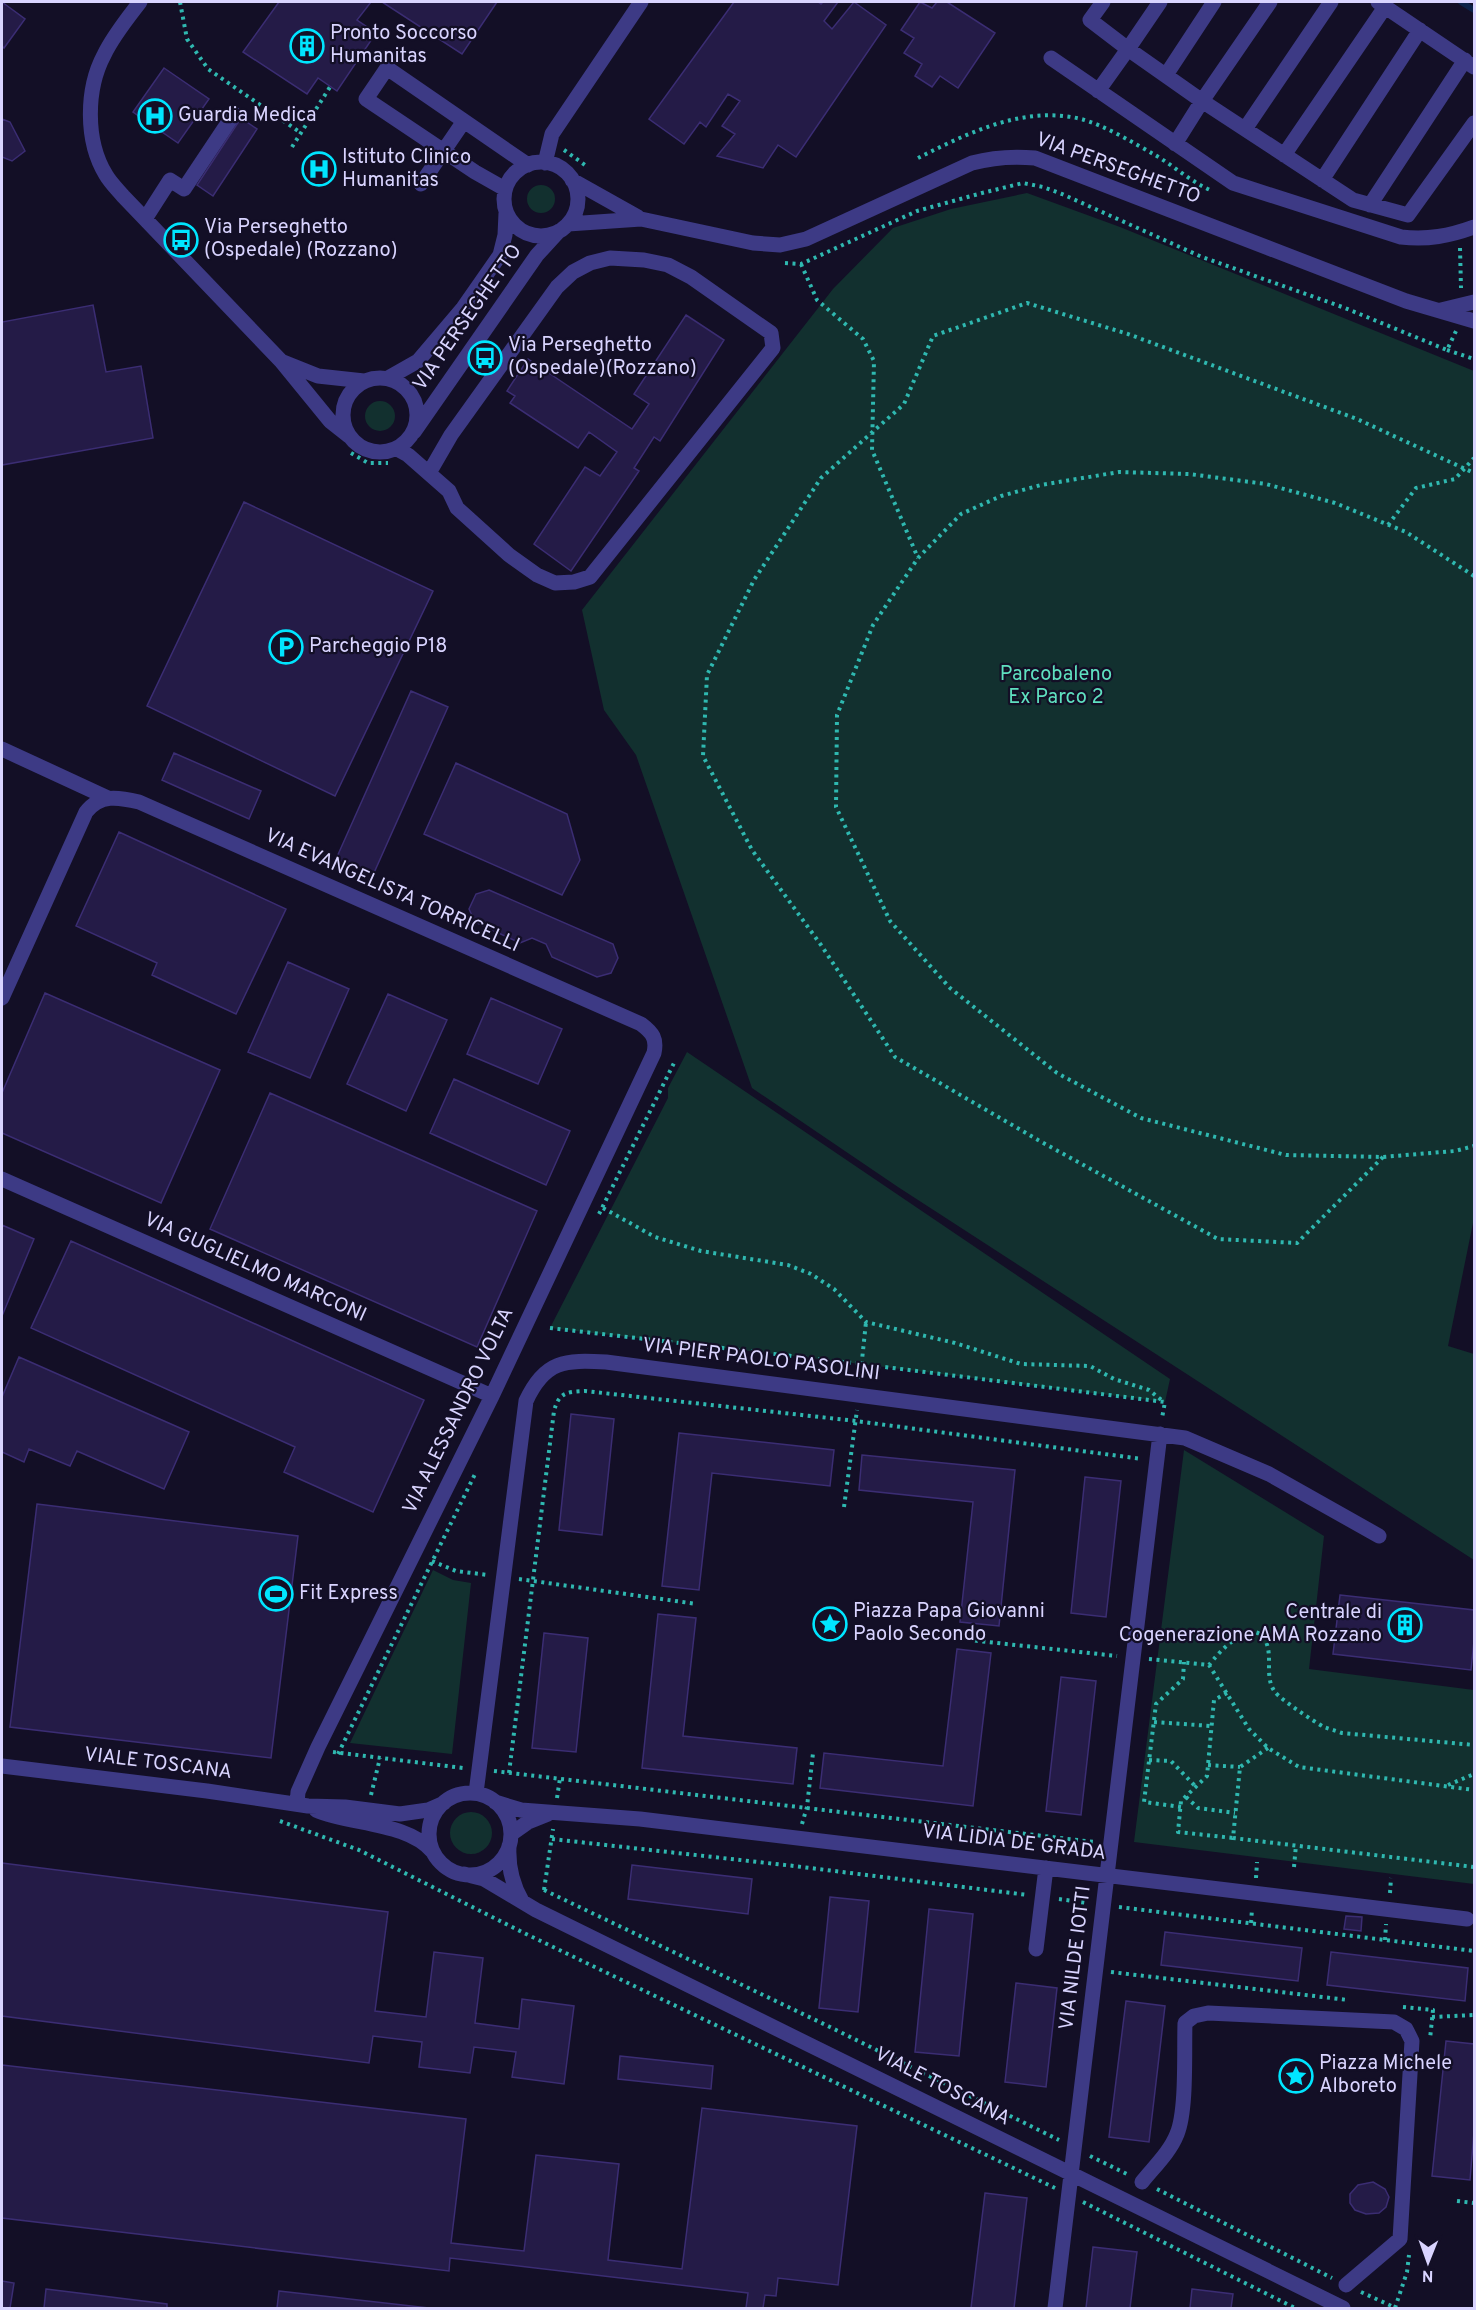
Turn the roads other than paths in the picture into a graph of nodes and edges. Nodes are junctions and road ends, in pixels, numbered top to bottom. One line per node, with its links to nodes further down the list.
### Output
1 (140, 2): 31 (street)
2 (641, 2): 23 (street)
3 (1103, 2): 10 (street)
4 (1160, 2): 10 (street)
5 (1214, 2): 13 (street)
6 (1270, 2): 15 (street)
7 (1331, 2): 19 (street)
8 (1381, 4): 9 (street); 22 (street)
9 (1420, 30): 12 (street); 26 (street)
10 (1128, 49): 13 (street); 14 (street)
11 (1051, 58): 14 (street)
12 (1470, 64): 29 (street)
13 (1166, 75): 15 (street)
14 (1098, 91): 20 (street)
15 (1202, 101): 19 (street); 20 (street)
16 (234, 114): 31 (street)
17 (464, 121): 21 (street); 21 (street); 24 (street)
18 (1474, 123): 29 (street)
19 (1245, 129): 22 (street)
20 (1175, 144): 34 (street)
21 (443, 151): 27 (street); 28 (street)
22 (1284, 155): 26 (street)
23 (545, 163): 24 (street); 25 (street)
24 (528, 165): 28 (street)
25 (572, 180): 32 (street, VIA PERSEGHETTO); 33 (street)
26 (1322, 180): 29 (street)
27 (421, 183)
28 (505, 189): 30 (street)
29 (1370, 205)
30 (507, 213): 33 (street); 39 (street, VIA PERSEGHETTO)
31 (145, 219): 38 (street)
32 (641, 219): 33 (street, VIA PERSEGHETTO); 36 (street, VIA PERSEGHETTO)
33 (564, 227): 41 (street, VIA PERSEGHETTO)
34 (1474, 227)
35 (1474, 302): 36 (street, VIA PERSEGHETTO)
36 (1441, 310): 37 (street, VIA PERSEGHETTO)
37 (1474, 321)
38 (281, 361): 40 (street); 42 (street)
39 (388, 378): 40 (street); 41 (street)
40 (364, 381): 42 (street)
41 (414, 432): 43 (street)
42 (349, 436): 43 (street)
43 (397, 448): 44 (street)
44 (429, 473): 44 (street)
45 (2, 749): 46 (street, VIA EVANGELISTA TORRICELLI)
46 (108, 798): 47 (street); 48 (street, VIA EVANGELISTA TORRICELLI)
47 (2, 998)
48 (654, 1036): 50 (street, VIA ALESSANDRO VOLTA)
49 (2, 1179): 50 (street, VIA GUGLIELMO MARCONI)
50 (492, 1396): 57 (street, VIA ALESSANDRO VOLTA)
51 (1160, 1434): 52 (street, VIA PIER PAOLO PASOLINI); 54 (street, VIA PIER PAOLO PASOLINI); 63 (street, VIA NILDE IOTTI)
52 (1379, 1536)
53 (2, 1766): 57 (street, VIALE TOSCANA)
54 (476, 1793): 55 (street); 56 (street)
55 (495, 1802): 58 (street, VIA LIDIA DE GRADA); 59 (street)
56 (444, 1803): 57 (street, VIALE TOSCANA); 60 (street)
57 (302, 1805): 60 (street, VIALE TOSCANA)
58 (554, 1812): 59 (street, VIA LIDIA DE GRADA); 61 (street, VIA LIDIA DE GRADA)
59 (510, 1839): 62 (street); 64 (street)
60 (435, 1855): 62 (street)
61 (1046, 1868): 63 (street, VIA LIDIA DE GRADA); 66 (street)
62 (464, 1874): 64 (street, VIALE TOSCANA)
63 (1107, 1876): 65 (street, VIA LIDIA DE GRADA); 67 (street, VIA NILDE IOTTI)
64 (524, 1903): 67 (street, VIALE TOSCANA)
65 (1467, 1919)
66 (1036, 1949)
67 (1071, 2176): 70 (street, VIA NILDE IOTTI); 71 (street, VIALE TOSCANA)
68 (1142, 2182): 69 (street)
69 (1346, 2285)
70 (1055, 2308)
71 (1343, 2308)

